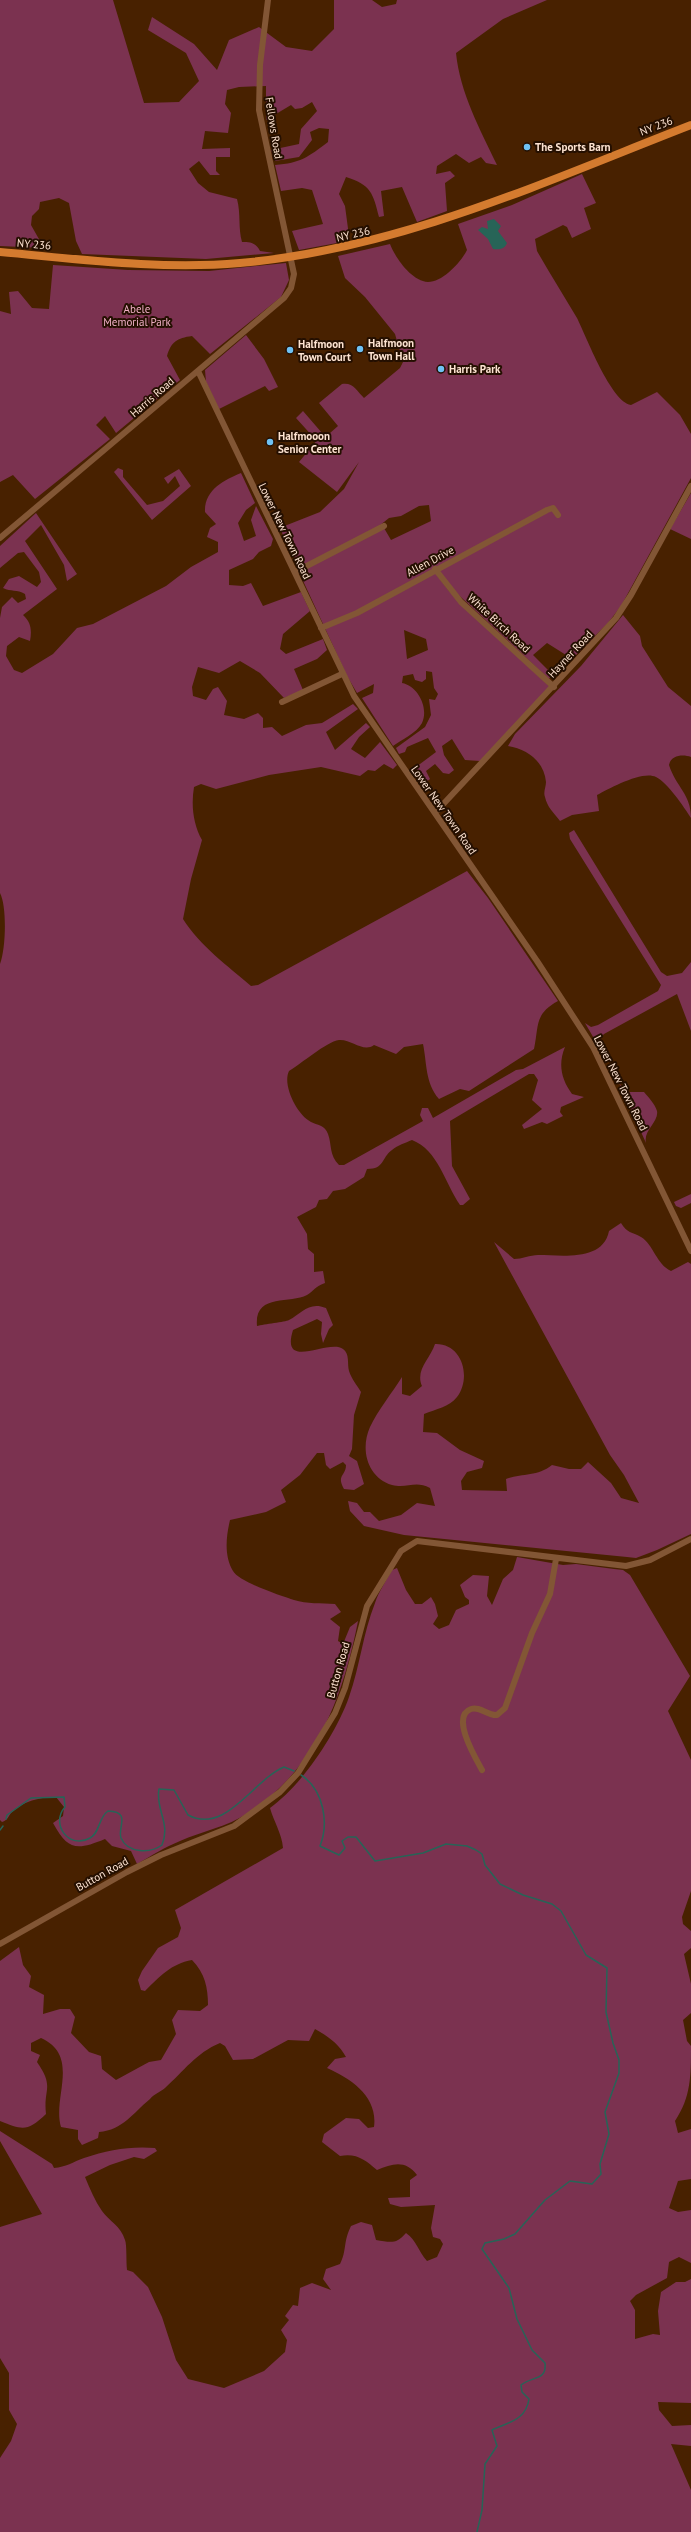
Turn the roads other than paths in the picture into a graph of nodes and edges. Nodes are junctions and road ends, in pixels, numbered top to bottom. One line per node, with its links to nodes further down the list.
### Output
1 (268, 0): 4 (street, Fellows Road)
2 (691, 125): 4 (main road, NY 236 / NY 236)
3 (0, 252): 4 (main road, NY 236 / NY 236)
4 (291, 258): 5 (street, Harris Road)
5 (198, 371): 9 (street, Harris Road); 11 (street, Lower New Town Road)
6 (691, 486): 14 (street, Hayner Road)
7 (558, 515): 10 (street, Allen Drive)
8 (384, 526): 11 (street)
9 (0, 538)
10 (435, 569): 12 (street, Allen Drive); 14 (street, White Birch Road)
11 (295, 572): 12 (street, Lower New Town Road)
12 (321, 628): 13 (street, Lower New Town Road)
13 (342, 674): 15 (street); 16 (street, Lower New Town Road)
14 (554, 687): 16 (street, Hayner Road)
15 (282, 702)
16 (435, 813): 17 (street, Lower New Town Road)
17 (691, 1251)
18 (691, 1539): 19 (street, Button Road)
19 (556, 1559): 20 (street); 21 (street, Button Road)
20 (482, 1770)
21 (0, 1944)

